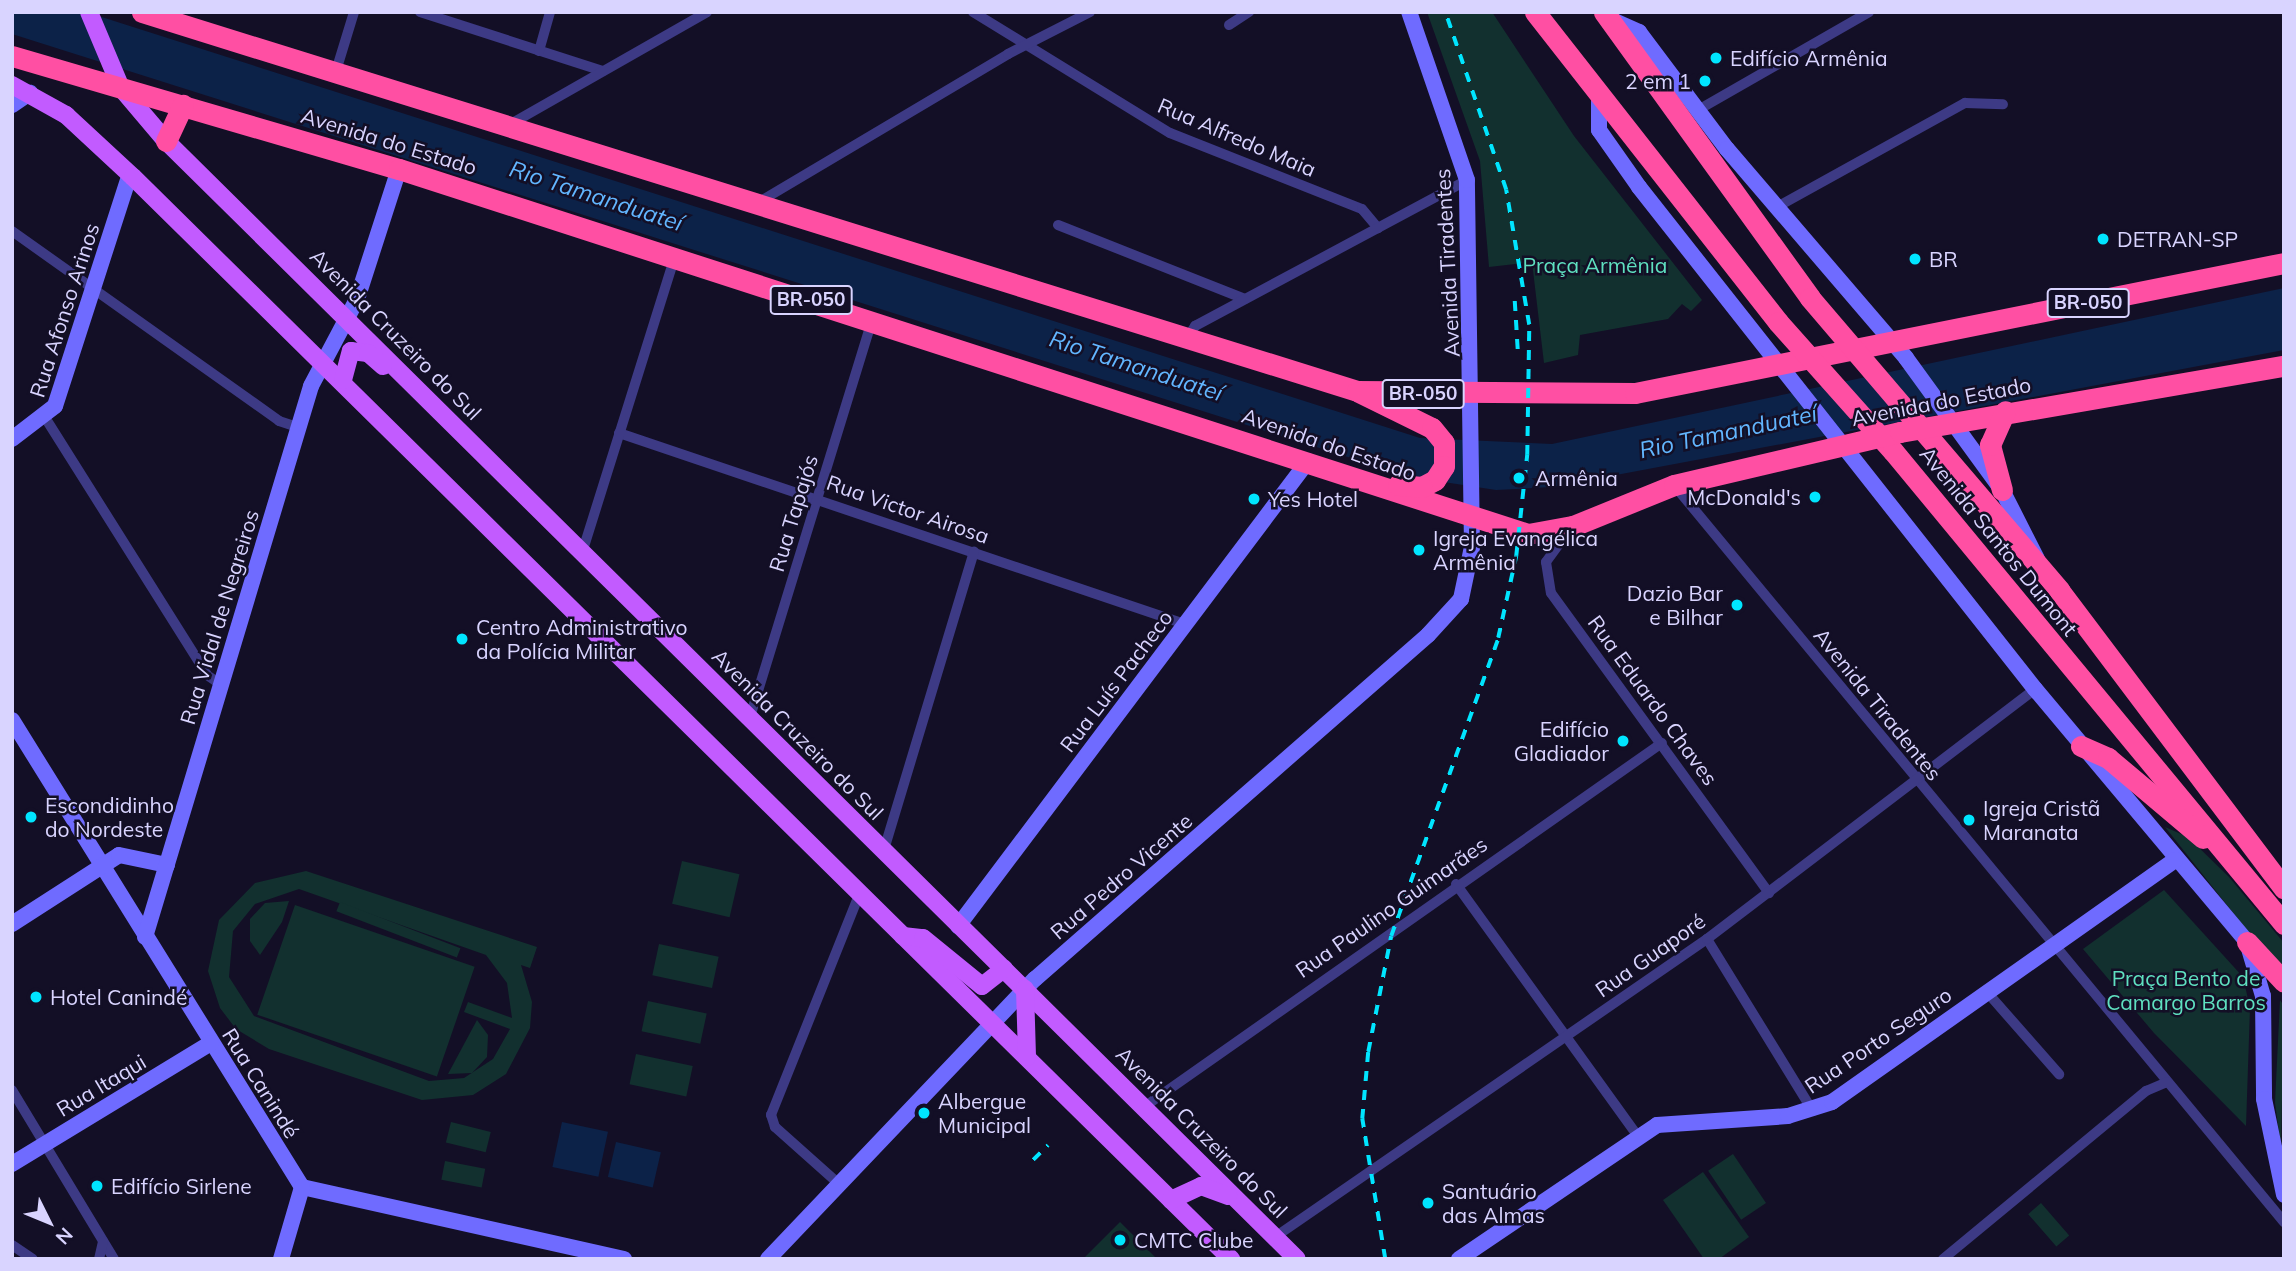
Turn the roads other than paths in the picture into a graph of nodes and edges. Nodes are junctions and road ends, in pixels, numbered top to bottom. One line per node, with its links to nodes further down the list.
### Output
1 (142, 12): 14 (highway, BR-050)
2 (354, 12): 19 (street)
3 (420, 12): 17 (street)
4 (550, 12): 17 (street)
5 (707, 12): 20 (street)
6 (973, 12): 16 (street, Rua Alfredo Maia)
7 (1090, 12): 16 (street)
8 (1249, 12): 15 (street)
9 (1409, 12): 33 (main road, Avenida Tiradentes)
10 (1535, 12): 23 (highway, Avenida Santos Dumont)
11 (1869, 12): 28 (street)
12 (90, 15): 22 (main road, Avenida Cruzeiro do Sul)
13 (1607, 16): 28 (main road, Avenida Santos Dumont); 47 (highway, Avenida Santos Dumont)
14 (192, 20): 19 (highway, BR-050)
15 (1229, 25)
16 (1028, 47): 34 (street); 37 (street, Rua Alfredo Maia)
17 (539, 51): 20 (street)
18 (12, 56): 22 (highway, Avenida do Estado / BR-050)
19 (335, 71): 29 (highway, BR-050)
20 (603, 72): 29 (street)
21 (12, 85): 24 (main road)
22 (121, 88): 27 (highway, Avenida do Estado / BR-050); 30 (main road, Avenida Cruzeiro do Sul)
23 (1599, 92): 48 (highway, Avenida Santos Dumont); 50 (main road)
24 (30, 93): 26 (main road); 32 (main road)
25 (2003, 104): 35 (street)
26 (12, 105)
27 (183, 105): 30 (highway); 31 (highway, Avenida do Estado / BR-050)
28 (1698, 110): 35 (main road, Avenida Santos Dumont)
29 (508, 125): 34 (highway, BR-050)
30 (166, 141): 43 (main road, Avenida Cruzeiro do Sul)
31 (399, 169): 39 (highway, Avenida do Estado / BR-050); 43 (main road, Rua Vidal de Negreiros)
32 (130, 174): 41 (main road, Rua Afonso Arinos); 49 (main road)
33 (1467, 180): 37 (street); 54 (main road, Avenida Tiradentes)
34 (757, 204): 45 (highway, BR-050)
35 (1777, 207): 46 (main road, Avenida Santos Dumont)
36 (1058, 225): 42 (street)
37 (1378, 228): 42 (street)
38 (12, 231): 41 (street)
39 (675, 257): 44 (highway, Avenida do Estado / BR-050); 61 (street)
40 (2284, 263): 46 (highway, BR-050)
41 (93, 289): 58 (main road, Rua Afonso Arinos); 60 (street)
42 (1245, 299): 45 (street)
43 (347, 316): 49 (main road, Rua Vidal de Negreiros); 56 (main road, Avenida Cruzeiro do Sul)
44 (872, 320): 65 (highway, Avenida do Estado / BR-050); 69 (street, Rua Tapajós)
45 (1186, 340): 53 (highway, BR-050)
46 (1891, 340): 47 (highway, BR-050); 57 (main road, Avenida Santos Dumont)
47 (1852, 347): 48 (highway, BR-050); 59 (highway, Avenida Santos Dumont)
48 (1811, 356): 50 (highway, BR-050); 62 (highway, Avenida Santos Dumont)
49 (321, 358): 52 (main road); 60 (main road, Rua Vidal de Negreiros)
50 (1782, 363): 54 (highway, BR-050); 64 (main road)
51 (2284, 366): 55 (highway, Avenida do Estado / BR-050)
52 (343, 380): 56 (main road); 90 (main road)
53 (1357, 391): 54 (highway, BR-050); 66 (highway)
54 (1474, 394): 70 (main road, Avenida Tiradentes)
55 (2005, 411): 57 (highway, Avenida do Estado / BR-050); 68 (highway)
56 (445, 414): 73 (main road, Avenida Cruzeiro do Sul)
57 (1954, 418): 59 (highway, Avenida do Estado / BR-050); 68 (main road, Avenida Santos Dumont)
58 (46, 419): 63 (main road, Rua Afonso Arinos); 76 (street)
59 (1922, 425): 62 (highway, Avenida do Estado / BR-050); 74 (highway, Avenida Santos Dumont)
60 (298, 427): 76 (main road, Rua Vidal de Negreiros)
61 (619, 433): 69 (street, Rua Victor Airosa); 73 (street)
62 (1875, 434): 64 (highway, Avenida do Estado / BR-050); 83 (highway, Avenida Santos Dumont)
63 (12, 439)
64 (1842, 441): 67 (highway, Avenida do Estado / BR-050); 77 (main road)
65 (1308, 461): 66 (highway, Avenida do Estado / BR-050); 75 (main road, Rua Luís Pacheco)
66 (1373, 484): 70 (highway, Avenida do Estado / BR-050)
67 (1674, 485): 71 (highway, Avenida do Estado / BR-050); 82 (street, Avenida Tiradentes)
68 (2002, 490): 74 (main road, Avenida Santos Dumont)
69 (817, 498): 72 (street, Rua Victor Airosa); 78 (street, Rua Tapajós)
70 (1472, 520): 71 (highway, Avenida do Estado / BR-050); 102 (main road, Rua Pedro Vicente)
71 (1573, 526): 80 (street, Rua Eduardo Chaves)
72 (974, 551): 75 (street, Rua Victor Airosa); 84 (street)
73 (582, 553): 78 (main road, Avenida Cruzeiro do Sul)
74 (2039, 565): 89 (highway, Avenida Santos Dumont)
75 (1185, 624): 94 (main road, Rua Luís Pacheco)
76 (220, 684): 86 (main road, Rua Vidal de Negreiros)
77 (2035, 689): 81 (main road); 82 (street, Rua Guaporé)
78 (750, 717): 84 (main road, Avenida Cruzeiro do Sul)
79 (12, 720): 87 (main road, Rua Canindé)
80 (1662, 743): 88 (street, Rua Paulino Guimarães); 91 (street, Rua Eduardo Chaves)
81 (2081, 746): 83 (highway); 85 (main road)
82 (1916, 784): 91 (street, Rua Guaporé); 99 (street, Avenida Tiradentes)
83 (2222, 848): 93 (highway, Avenida Santos Dumont)
84 (883, 853): 94 (main road, Avenida Cruzeiro do Sul)
85 (2175, 860): 98 (main road); 99 (main road)
86 (167, 865): 87 (main road); 96 (main road, Rua Vidal de Negreiros)
87 (103, 869): 92 (main road); 96 (main road, Rua Canindé)
88 (1456, 884): 105 (street); 111 (street, Rua Paulino Guimarães)
89 (2284, 889)
90 (859, 893): 95 (main road); 116 (street)
91 (1769, 893): 97 (street, Rua Guaporé)
92 (12, 924)
93 (2284, 924)
94 (958, 926): 100 (main road, Avenida Cruzeiro do Sul)
95 (903, 936): 100 (main road); 104 (main road)
96 (145, 937): 106 (main road, Rua Canindé)
97 (1707, 939): 105 (street, Rua Guaporé); 112 (street)
98 (2247, 942): 101 (highway); 118 (main road)
99 (2052, 947): 103 (main road, Rua Porto Seguro); 109 (street)
100 (1004, 969): 102 (main road, Avenida Cruzeiro do Sul)
101 (2284, 982)
102 (1025, 989): 104 (main road, Rua Pedro Vicente); 107 (main road); 111 (main road, Avenida Cruzeiro do Sul)
103 (1986, 991): 108 (street); 112 (main road, Rua Porto Seguro)
104 (991, 1024): 107 (main road); 116 (main road, Rua Pedro Vicente)
105 (1567, 1037): 113 (street); 122 (street, Rua Guaporé)
106 (211, 1043): 114 (main road, Rua Itaqui); 117 (main road, Rua Canindé)
107 (1027, 1057): 119 (main road)
108 (2059, 1074)
109 (2167, 1082): 121 (street); 134 (street)
110 (12, 1090): 114 (street)
111 (1144, 1107): 120 (main road, Avenida Cruzeiro do Sul)
112 (1813, 1111): 113 (main road, Rua Porto Seguro)
113 (1636, 1134): 133 (main road, Rua Porto Seguro)
114 (45, 1144): 115 (main road, Rua Itaqui); 123 (street)
115 (12, 1164)
116 (839, 1184): 130 (main road, Rua Pedro Vicente)
117 (302, 1187): 128 (main road); 129 (main road)
118 (2284, 1195)
119 (1171, 1200): 120 (main road); 131 (main road)
120 (1238, 1200): 122 (main road, Avenida Cruzeiro do Sul)
121 (2284, 1222)
122 (1276, 1237): 132 (main road, Avenida Cruzeiro do Sul)
123 (103, 1241): 126 (street); 127 (street)
124 (12, 1245): 125 (street)
125 (33, 1259)
126 (99, 1259)
127 (114, 1259)
128 (281, 1259)
129 (624, 1259)
130 (768, 1259)
131 (1231, 1259)
132 (1297, 1259)
133 (1459, 1259)
134 (1943, 1259)

